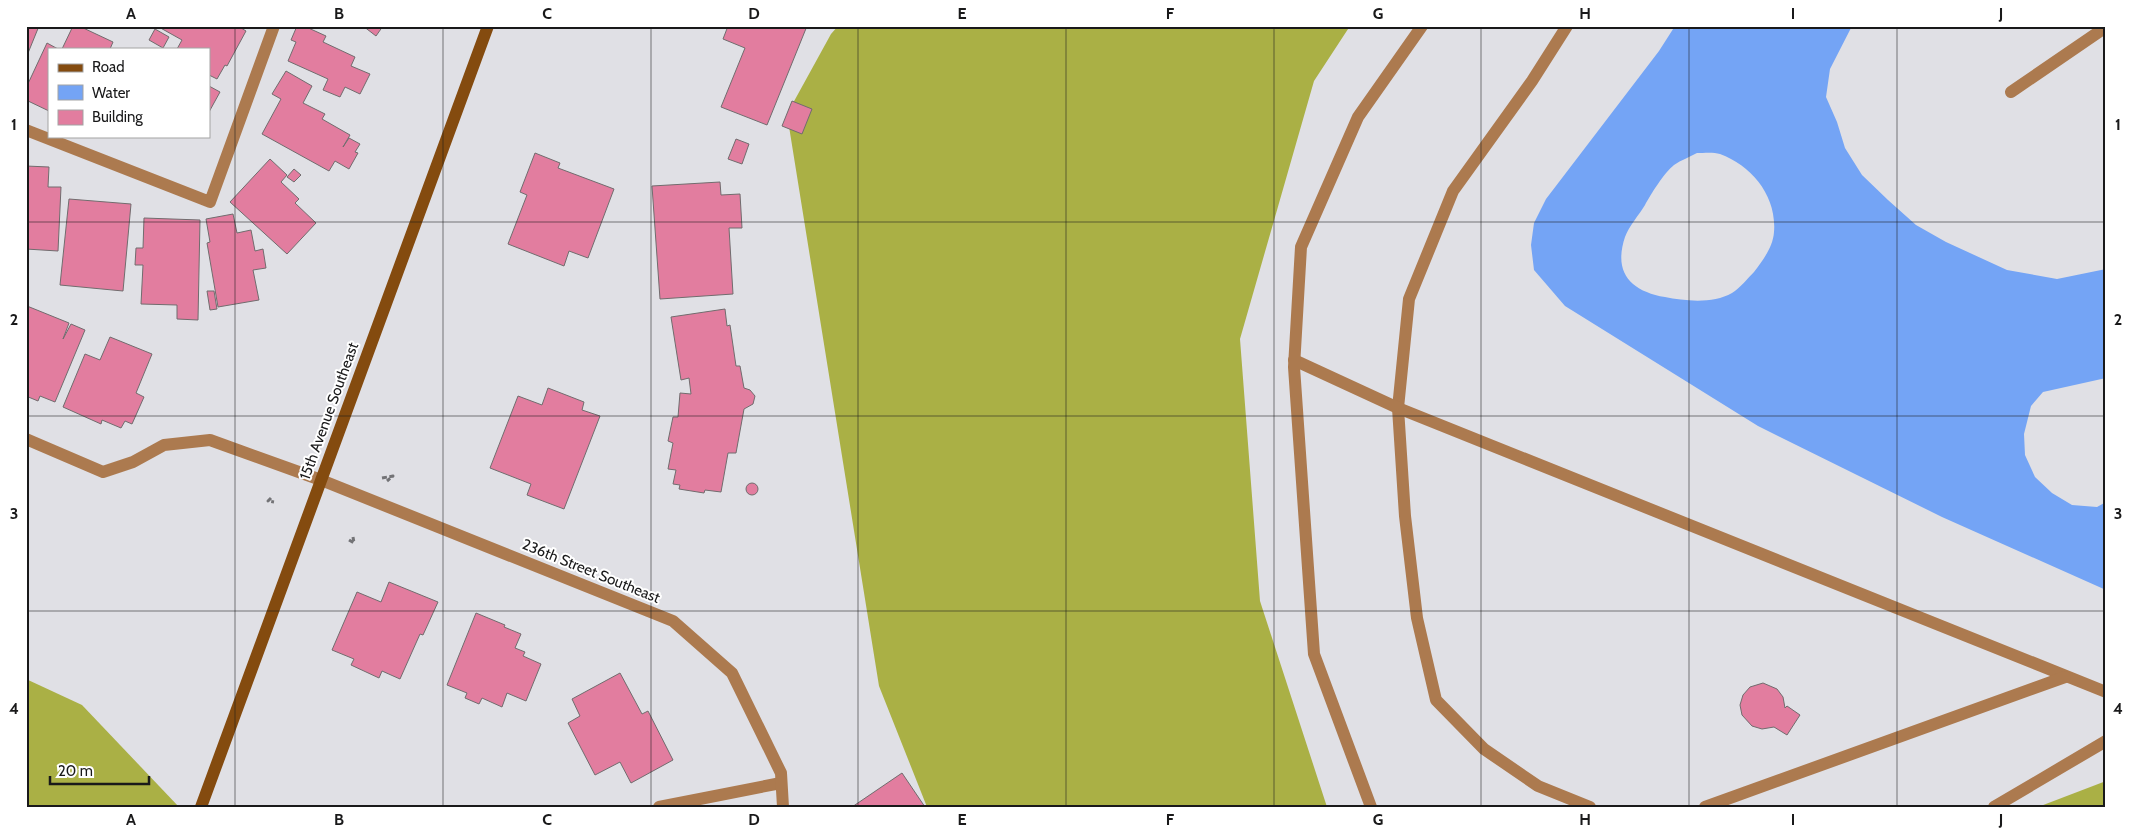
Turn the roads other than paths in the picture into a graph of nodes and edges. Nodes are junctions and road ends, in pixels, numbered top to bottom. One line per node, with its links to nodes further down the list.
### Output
1 (274, 26): 7 (street)
2 (488, 26): 11 (street, 15th Avenue Southeast)
3 (1422, 26): 8 (street)
4 (1567, 26): 9 (street)
5 (2106, 27): 6 (street)
6 (2010, 92)
7 (26, 130)
8 (1294, 360): 9 (street); 19 (street)
9 (1398, 408): 12 (street); 20 (street)
10 (26, 439): 11 (street, 236th Street Southeast)
11 (321, 480): 15 (street, 236th Street Southeast); 16 (street, 15th Avenue Southeast)
12 (2065, 677): 13 (street); 21 (street)
13 (2106, 692)
14 (2106, 741): 22 (street)
15 (781, 778): 17 (street); 18 (street)
16 (200, 807)
17 (659, 807)
18 (782, 807)
19 (1371, 807)
20 (1590, 807)
21 (1705, 807)
22 (1994, 807)

